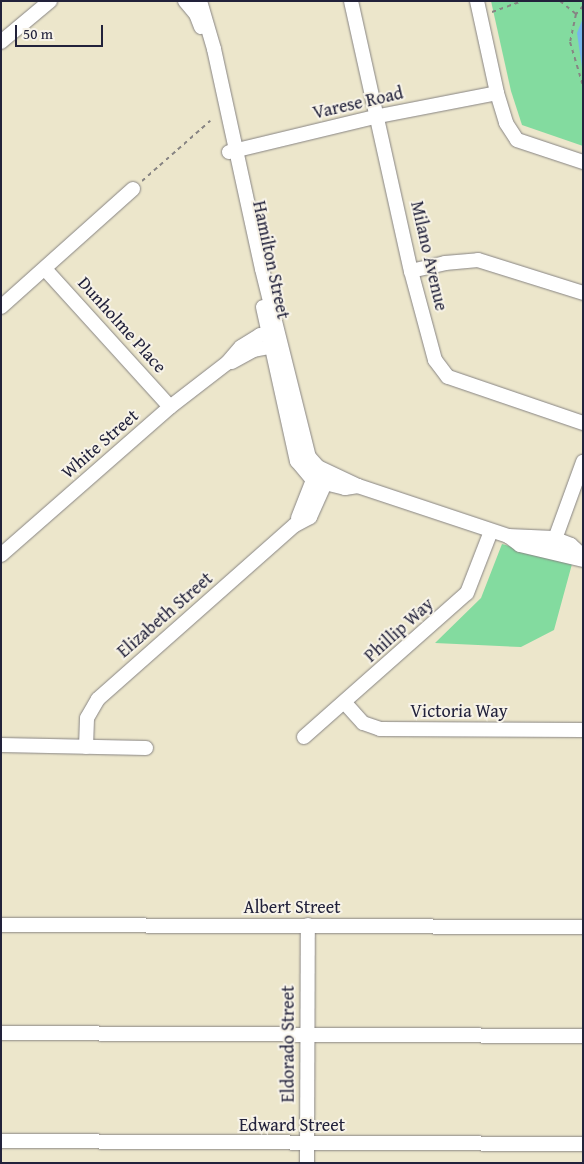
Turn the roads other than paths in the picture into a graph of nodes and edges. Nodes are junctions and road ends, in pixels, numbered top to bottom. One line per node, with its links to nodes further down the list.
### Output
1 (50, 1): 6 (street)
2 (185, 1): 7 (street, Hamilton Street)
3 (200, 1): 7 (street, Hamilton Street)
4 (351, 1): 9 (street, Milano Avenue)
5 (477, 1): 8 (street)
6 (1, 42)
7 (214, 69): 10 (street, Hamilton Street)
8 (497, 93): 9 (street, Varese Road); 11 (street)
9 (379, 116): 10 (street, Varese Road); 14 (street, Milano Avenue)
10 (232, 152): 17 (street, Hamilton Street)
11 (583, 162)
12 (133, 189): 13 (street)
13 (45, 269): 16 (street); 18 (street, Dunholme Place)
14 (411, 271): 15 (street); 19 (street, Milano Avenue)
15 (583, 293)
16 (1, 307)
17 (274, 339): 18 (street, White Street); 21 (street, Hamilton Street)
18 (170, 407): 24 (street, White Street)
19 (583, 423)
20 (583, 462): 23 (street)
21 (324, 477): 22 (street); 31 (street, Elizabeth Street)
22 (491, 531): 23 (street); 27 (street, Phillip Way)
23 (557, 545): 25 (street); 26 (street)
24 (1, 556)
25 (583, 556)
26 (583, 560)
27 (345, 703): 28 (street, Victoria Way); 29 (street, Phillip Way)
28 (583, 730)
29 (304, 737)
30 (1, 745): 31 (street)
31 (86, 747): 32 (street)
32 (146, 748)
33 (1, 925): 34 (street, Albert Street)
34 (308, 925): 35 (street, Albert Street); 37 (street, Eldorado Street)
35 (583, 927)
36 (1, 1033): 37 (street)
37 (308, 1034): 38 (street); 40 (street, Eldorado Street)
38 (583, 1036)
39 (1, 1141): 40 (street, Edward Street)
40 (306, 1144): 41 (street, Edward Street); 42 (street, Eldorado Street)
41 (583, 1144)
42 (307, 1163)

